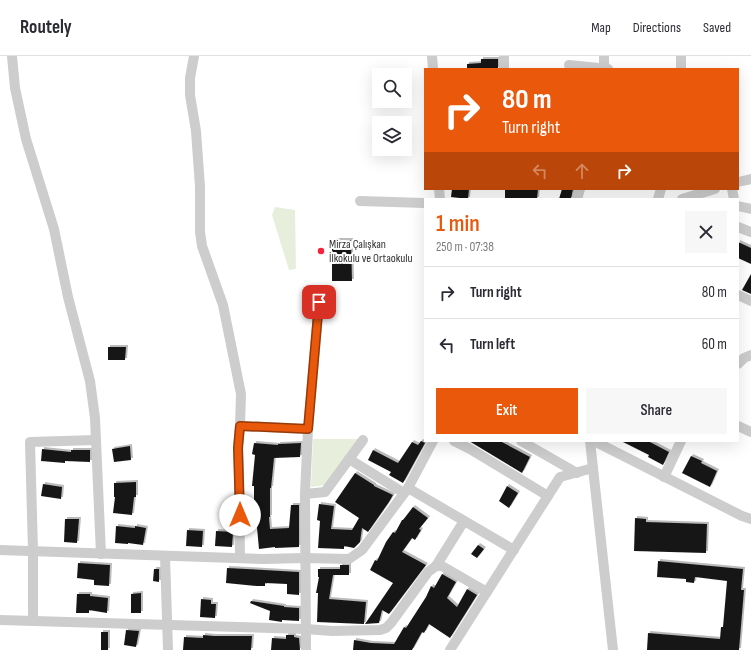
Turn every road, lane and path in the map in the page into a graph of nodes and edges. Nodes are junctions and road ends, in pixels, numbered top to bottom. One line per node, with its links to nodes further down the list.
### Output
1 (12, 56): 30 (street)
2 (194, 56): 26 (street)
3 (432, 56): 8 (street)
4 (504, 56): 9 (street)
5 (604, 56): 11 (street)
6 (680, 56): 12 (street)
7 (569, 63): 10 (street)
8 (433, 68)
9 (504, 68)
10 (598, 68)
11 (604, 68)
12 (681, 68)
13 (751, 179): 14 (street)
14 (739, 182)
15 (712, 190): 16 (street)
16 (685, 198)
17 (360, 201): 18 (street)
18 (424, 203)
19 (739, 206): 20 (street)
20 (751, 209)
21 (739, 227): 22 (street)
22 (751, 232)
23 (739, 295): 24 (street)
24 (751, 301)
25 (319, 302): 28 (street)
26 (240, 426): 28 (street); 52 (street)
27 (739, 426): 29 (street)
28 (308, 429): 43 (street)
29 (751, 432)
30 (96, 440): 49 (street); 50 (street)
31 (363, 440): 38 (street)
32 (432, 442): 42 (street)
33 (456, 442): 44 (street)
34 (523, 442): 40 (street)
35 (590, 442): 39 (street)
36 (596, 442): 41 (street)
37 (681, 442): 41 (street)
38 (349, 459): 42 (street); 43 (street)
39 (593, 468): 40 (street); 63 (street)
40 (577, 473): 44 (street)
41 (664, 477): 45 (street)
42 (406, 490): 46 (street); 53 (street)
43 (306, 494): 53 (street)
44 (548, 496): 48 (street)
45 (751, 519)
46 (464, 521): 48 (street); 54 (street)
47 (0, 550): 49 (street)
48 (514, 550): 55 (street)
49 (33, 552): 50 (street); 57 (street)
50 (101, 554): 51 (street)
51 (165, 556): 52 (street); 58 (street)
52 (240, 558): 53 (street)
53 (305, 558): 59 (street)
54 (436, 566): 55 (street); 59 (street)
55 (487, 592): 62 (street)
56 (0, 620): 57 (street)
57 (33, 620): 58 (street)
58 (168, 625): 59 (street); 60 (street)
59 (306, 628): 61 (street)
60 (168, 650)
61 (306, 650)
62 (450, 650)
63 (613, 650)

